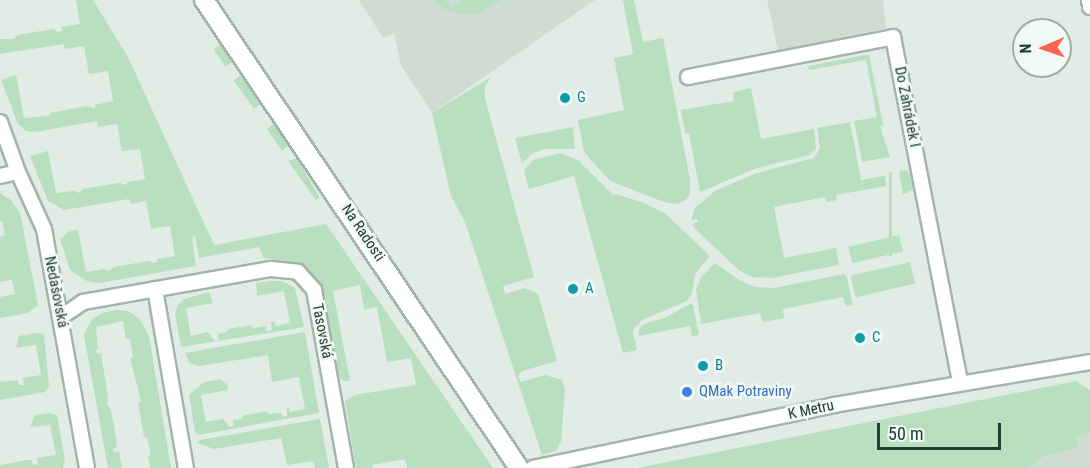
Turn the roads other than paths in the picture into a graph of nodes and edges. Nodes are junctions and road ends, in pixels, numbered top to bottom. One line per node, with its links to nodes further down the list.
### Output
1 (204, 0): 15 (main road, Na Radosti)
2 (1089, 0): 3 (street)
3 (1090, 7)
4 (688, 77): 11 (street, Do Zahrádek I)
5 (0, 122): 6 (street, Nedašovská)
6 (18, 172): 7 (street); 9 (street, Nedašovská)
7 (0, 176)
8 (155, 289): 9 (street, Tasovská); 13 (street); 14 (street, Tasovská)
9 (61, 317): 12 (street, Nedašovská)
10 (1090, 362): 11 (street, K Metru)
11 (960, 383): 16 (street, K Metru)
12 (87, 468)
13 (186, 468)
14 (346, 468)
15 (519, 468)
16 (533, 468)

